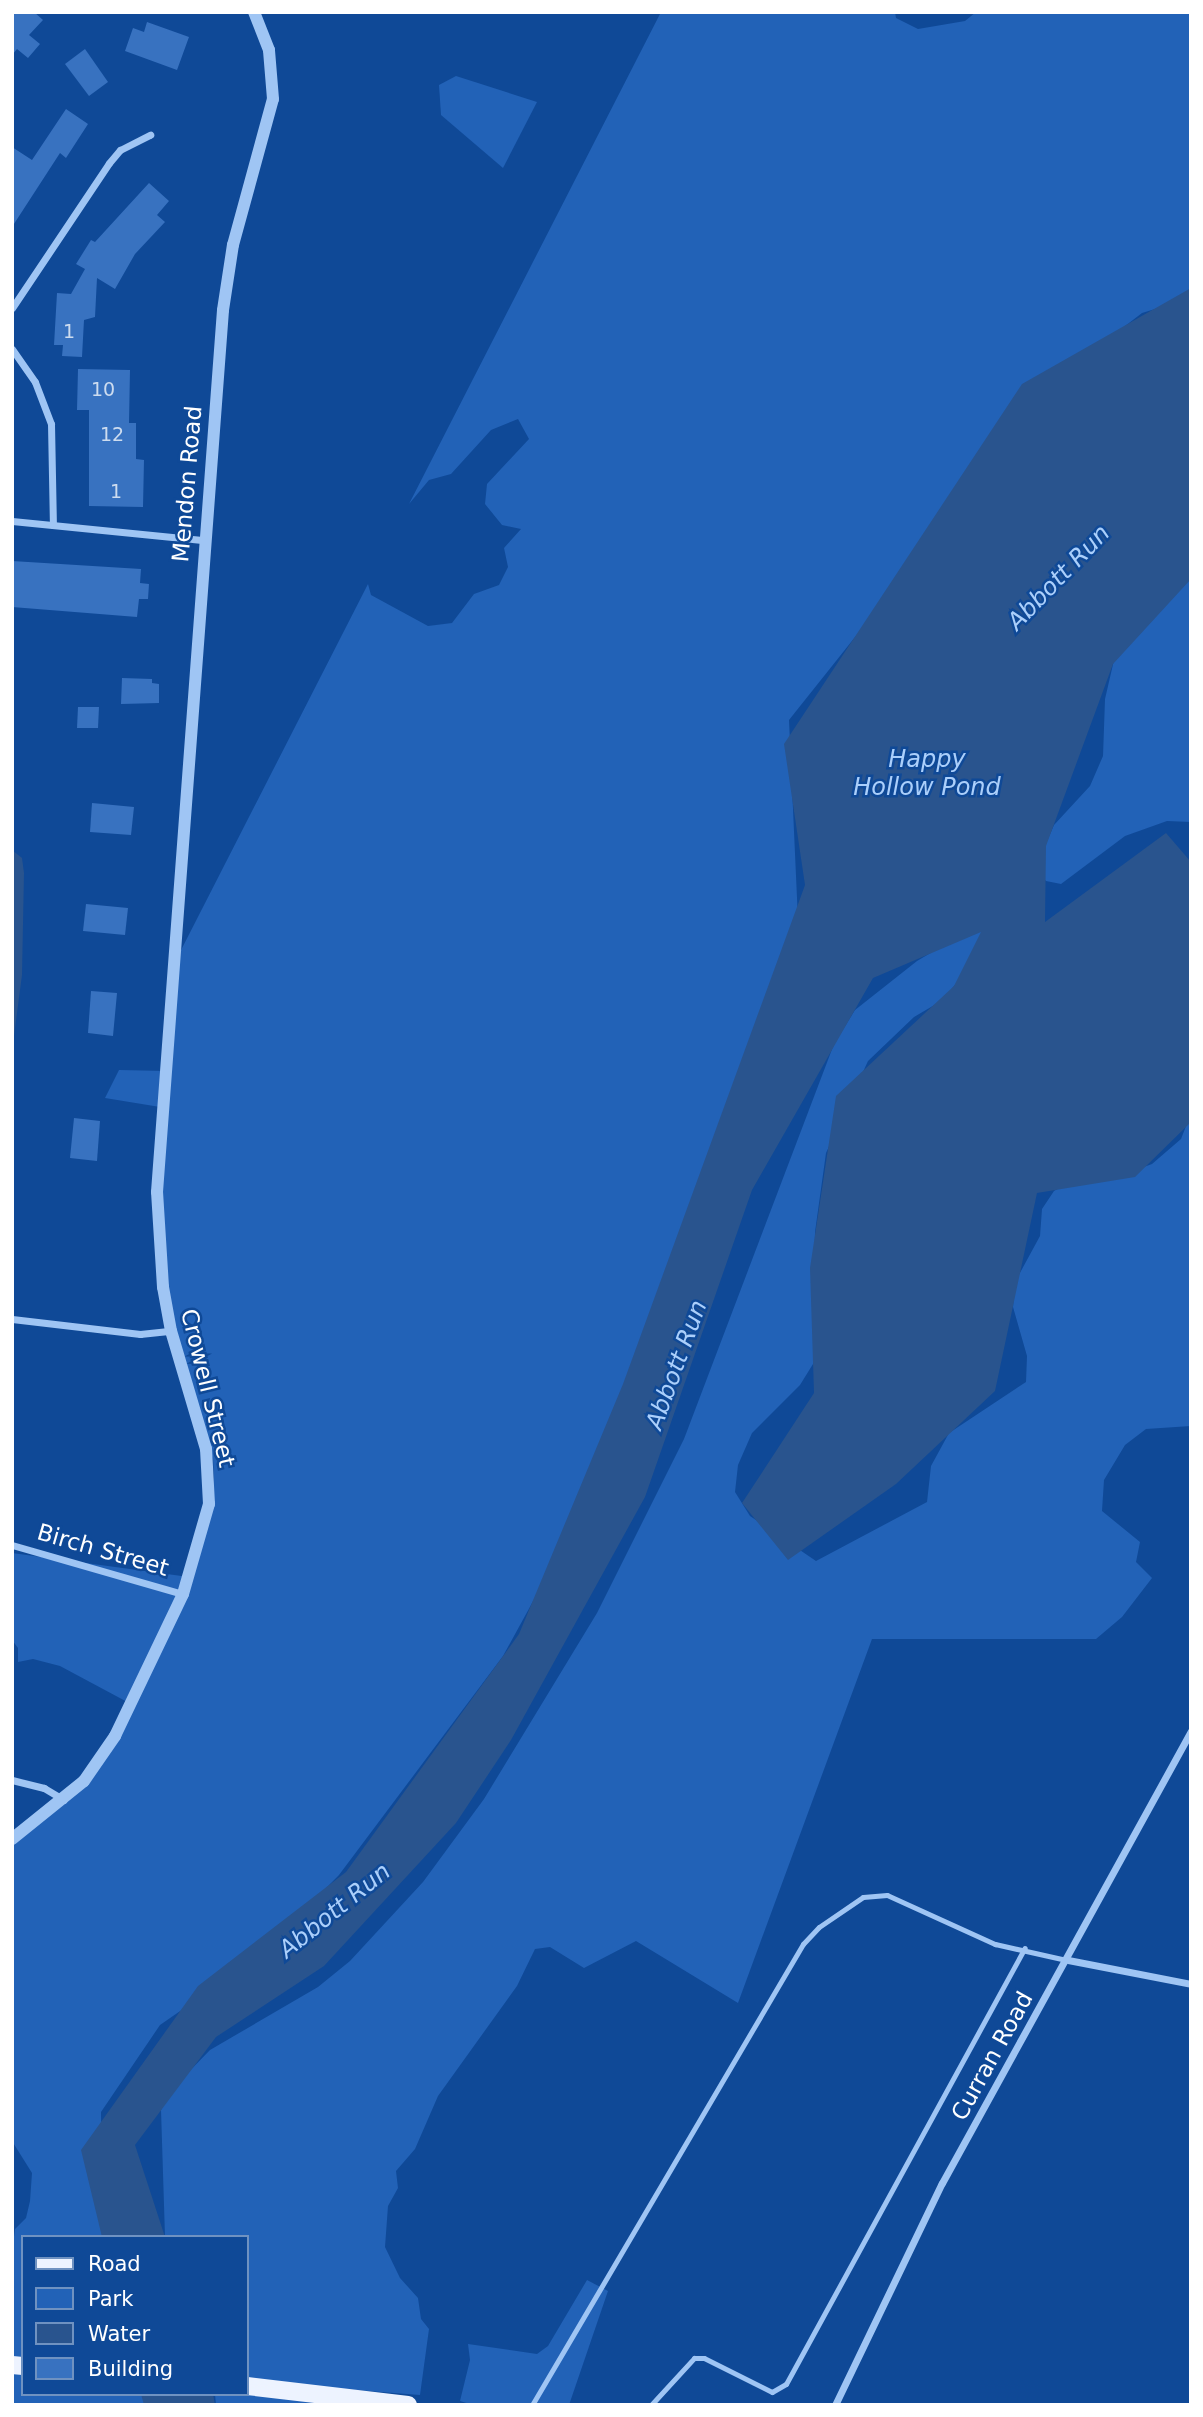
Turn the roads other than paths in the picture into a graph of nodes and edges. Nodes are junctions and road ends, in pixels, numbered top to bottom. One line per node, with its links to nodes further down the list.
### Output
1 (254, 12): 7 (street, Mendon Road)
2 (150, 135): 3 (street)
3 (12, 308)
4 (12, 349): 6 (street)
5 (12, 520): 6 (street)
6 (53, 525): 7 (street)
7 (202, 540): 8 (street, Mendon Road)
8 (176, 968): 10 (street, Crowell Street)
9 (12, 1319): 10 (street)
10 (171, 1331): 12 (street, Crowell Street)
11 (12, 1545): 12 (street, Birch Street)
12 (183, 1594): 15 (street, Crowell Street)
13 (1191, 1731): 18 (street, Curran Road)
14 (12, 1780): 15 (street)
15 (64, 1800): 16 (street, Crowell Street)
16 (12, 1839)
17 (1025, 1948): 18 (lane); 22 (lane); 23 (lane)
18 (1068, 1960): 19 (street); 24 (street, Curran Road)
19 (1191, 1984)
20 (248, 2386): 21 (main road)
21 (408, 2405)
22 (532, 2405)
23 (651, 2405)
24 (835, 2405)

